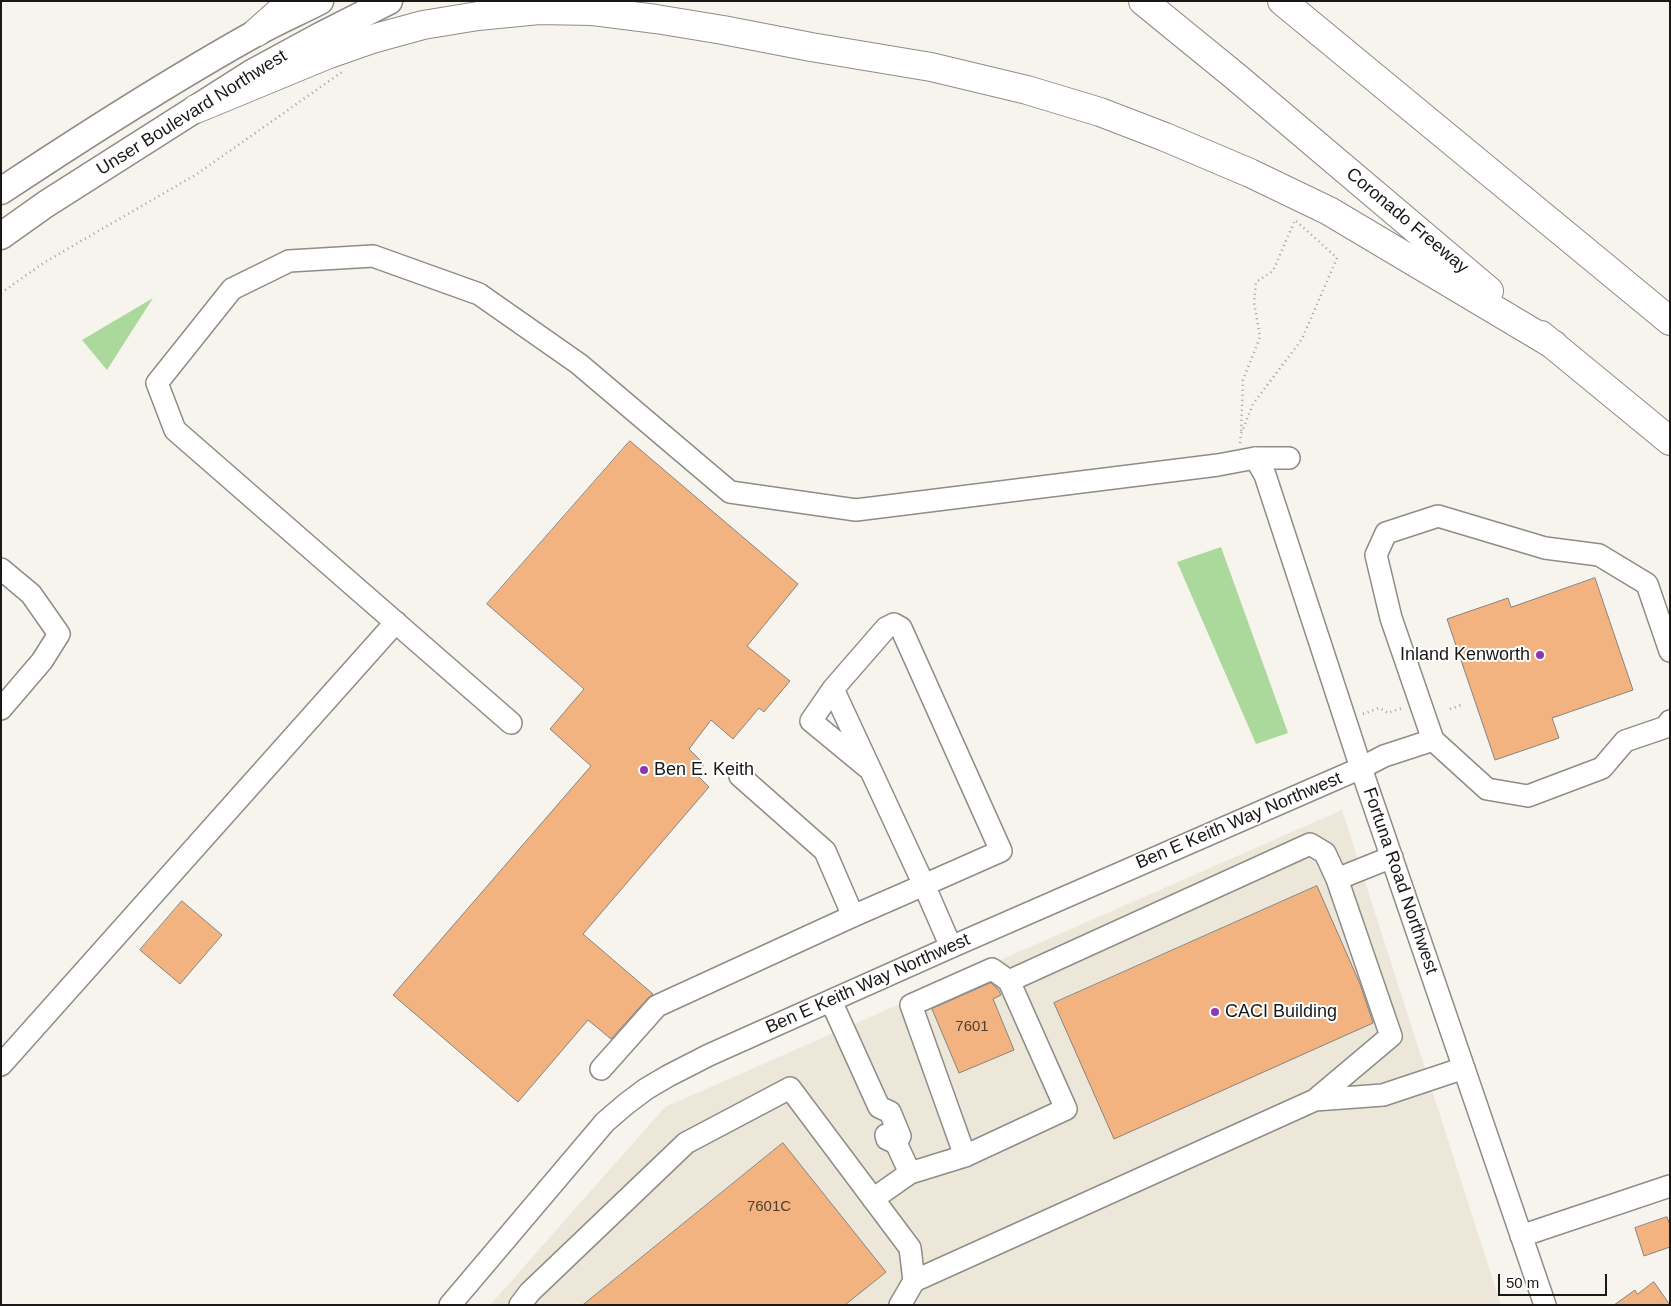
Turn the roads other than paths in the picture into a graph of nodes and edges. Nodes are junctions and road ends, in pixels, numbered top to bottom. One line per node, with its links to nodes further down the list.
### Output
1 (292, 1): 6 (highway)
2 (320, 1): 6 (main road, Unser Boulevard Northwest)
3 (390, 1): 7 (main road, Unser Boulevard Northwest)
4 (1143, 1): 11 (highway, Coronado Freeway)
5 (1282, 1): 10 (highway)
6 (257, 32): 8 (main road, Unser Boulevard Northwest)
7 (196, 109): 9 (main road, Unser Boulevard Northwest); 11 (highway)
8 (1, 191)
9 (1, 236)
10 (1670, 321)
11 (1554, 346): 12 (highway, Coronado Freeway)
12 (1670, 441)
13 (1255, 458): 14 (street); 16 (street); 23 (street, Fortuna Road Northwest)
14 (1289, 458)
15 (1, 569): 19 (street)
16 (396, 622): 21 (street); 33 (street)
17 (1670, 652): 22 (street)
18 (833, 689): 24 (street); 24 (street); 28 (street)
19 (1, 709)
20 (1670, 721): 22 (street)
21 (511, 723)
22 (1433, 740): 23 (street, Ben E Keith Way Northwest)
23 (1361, 768): 26 (street, Fortuna Road Northwest); 30 (street, Ben E Keith Way Northwest)
24 (871, 770): 28 (street)
25 (740, 776): 29 (street)
26 (1392, 857): 27 (street); 34 (street, Fortuna Road Northwest)
27 (1337, 879): 31 (street); 36 (street)
28 (924, 885): 29 (street); 30 (street)
29 (853, 916): 35 (street)
30 (951, 947): 32 (street, Ben E Keith Way Northwest)
31 (1009, 981): 37 (street); 37 (street)
32 (831, 1001): 38 (street); 43 (street, Ben E Keith Way Northwest)
33 (1, 1065)
34 (1464, 1068): 36 (street); 41 (street, Fortuna Road Northwest)
35 (601, 1069)
36 (1315, 1100): 42 (street)
37 (965, 1156): 38 (street)
38 (910, 1173): 40 (street)
39 (1670, 1186): 41 (street)
40 (873, 1199): 42 (street); 44 (street)
41 (1521, 1236): 46 (street, Fortuna Road Northwest)
42 (914, 1281): 45 (street)
43 (450, 1305)
44 (520, 1305)
45 (900, 1305)
46 (1544, 1305)

